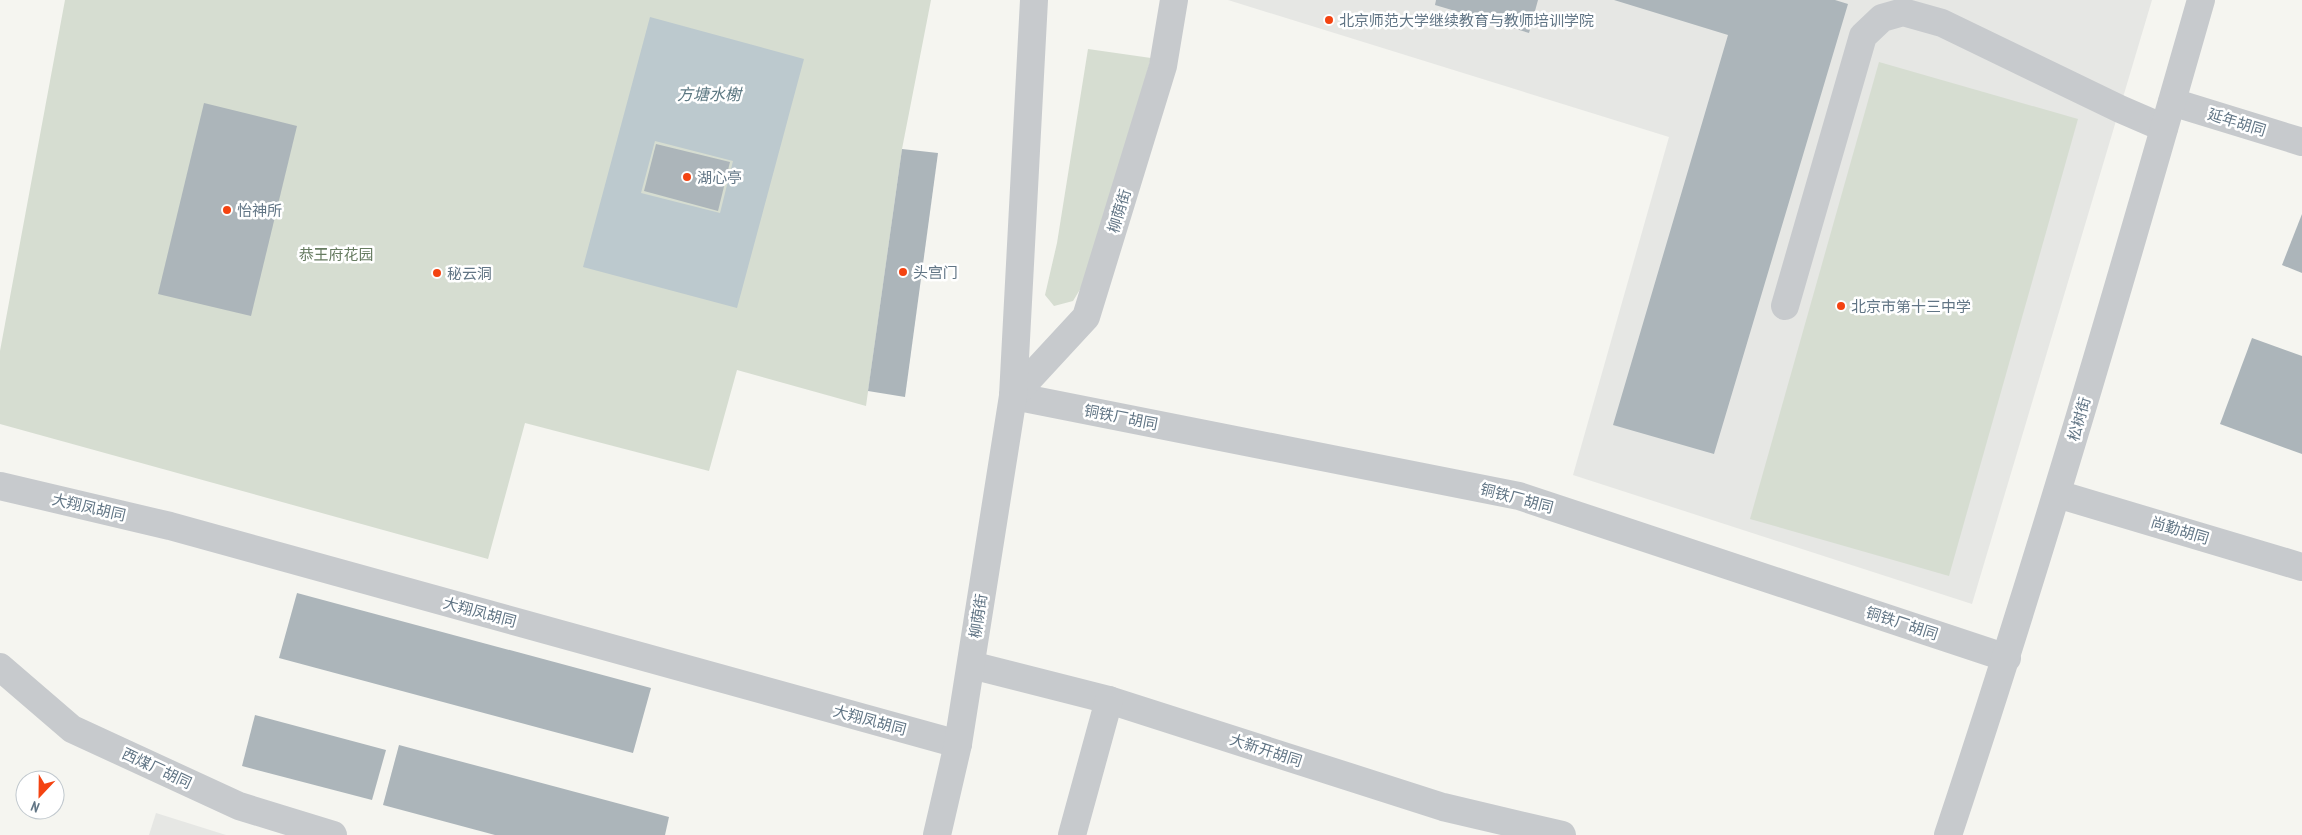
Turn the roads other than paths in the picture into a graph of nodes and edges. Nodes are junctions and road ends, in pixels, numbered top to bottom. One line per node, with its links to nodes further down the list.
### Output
1 (1034, 0): 8 (street, 柳荫街)
2 (1174, 0): 8 (street, 柳荫街)
3 (2201, 0): 4 (street, 松树街)
4 (2172, 102): 5 (street, 松树街); 6 (street, 延年胡同)
5 (2164, 128): 7 (street); 10 (street, 松树街)
6 (2302, 142)
7 (1785, 306)
8 (1013, 396): 12 (street, 铜铁厂胡同); 13 (street, 柳荫街)
9 (0, 486): 16 (street, 大翔凤胡同)
10 (2057, 494): 11 (street, 尚勤胡同); 12 (street, 松树街)
11 (2302, 567)
12 (2007, 658): 21 (street, 松树街)
13 (971, 665): 15 (street, 大新开胡同); 16 (street, 柳荫街)
14 (0, 667): 17 (street, 西煤厂胡同)
15 (1109, 700): 19 (street); 20 (street, 大新开胡同)
16 (958, 744): 18 (street, 柳荫街)
17 (333, 835)
18 (937, 835)
19 (1072, 835)
20 (1562, 835)
21 (1948, 835)

